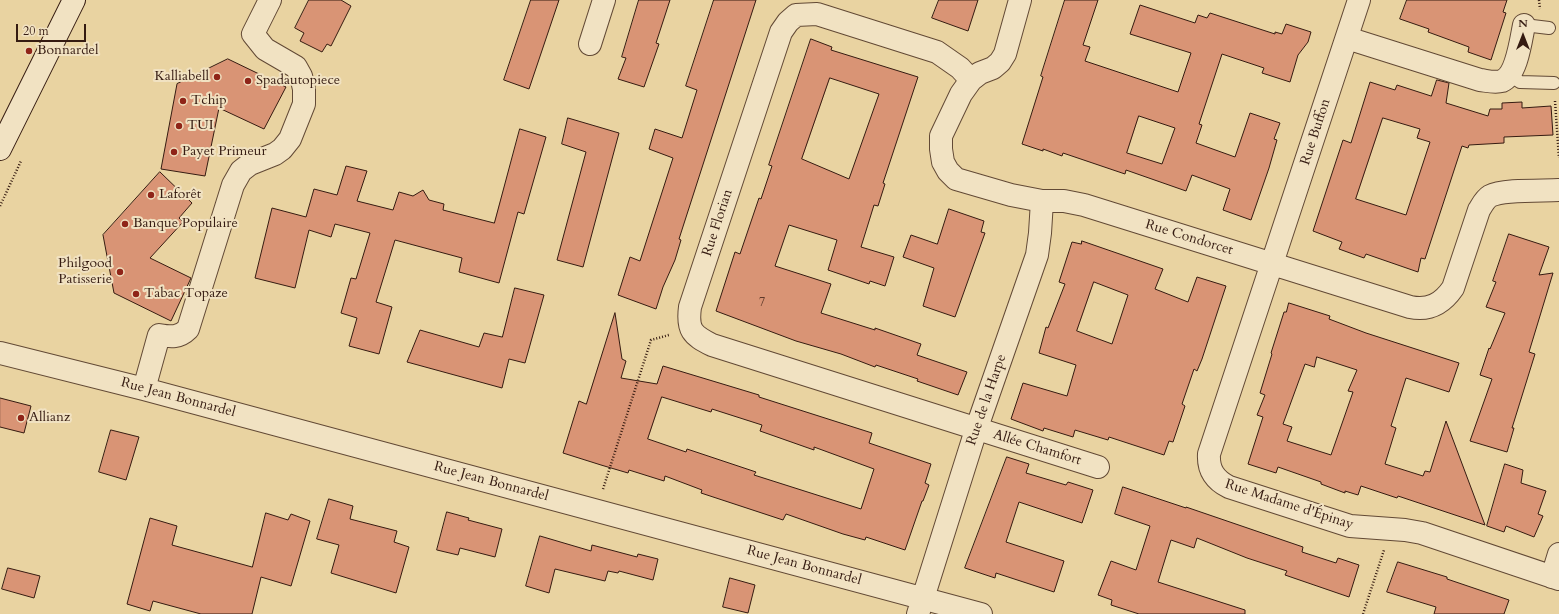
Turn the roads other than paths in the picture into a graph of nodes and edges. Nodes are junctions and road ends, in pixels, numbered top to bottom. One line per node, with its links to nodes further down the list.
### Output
1 (74, 0): 13 (street)
2 (270, 0): 18 (street)
3 (604, 0): 9 (street)
4 (1020, 0): 11 (street, Rue Condorcet)
5 (1358, 0): 8 (street, Rue Buffon)
6 (1524, 25): 7 (lane); 10 (street)
7 (1549, 28)
8 (1347, 38): 10 (street); 16 (street, Rue Buffon)
9 (590, 44)
10 (1510, 75): 12 (lane)
11 (971, 80): 15 (street, Rue Condorcet); 19 (street, Rue Florian)
12 (1554, 83)
13 (0, 149)
14 (1559, 190): 16 (street, Rue Condorcet)
15 (1042, 201): 16 (street, Rue Condorcet); 19 (street, Rue de la Harpe)
16 (1273, 264): 22 (street, Rue Madame d'Épinay)
17 (0, 353): 18 (street, Rue Jean Bonnardel)
18 (144, 389): 23 (street, Rue Jean Bonnardel)
19 (976, 430): 20 (street, Allée Chamfort); 23 (street, Rue de la Harpe)
20 (1098, 467)
21 (1559, 554): 22 (street)
22 (1555, 578)
23 (921, 606): 24 (street, Rue Jean Bonnardel)
24 (981, 614)

